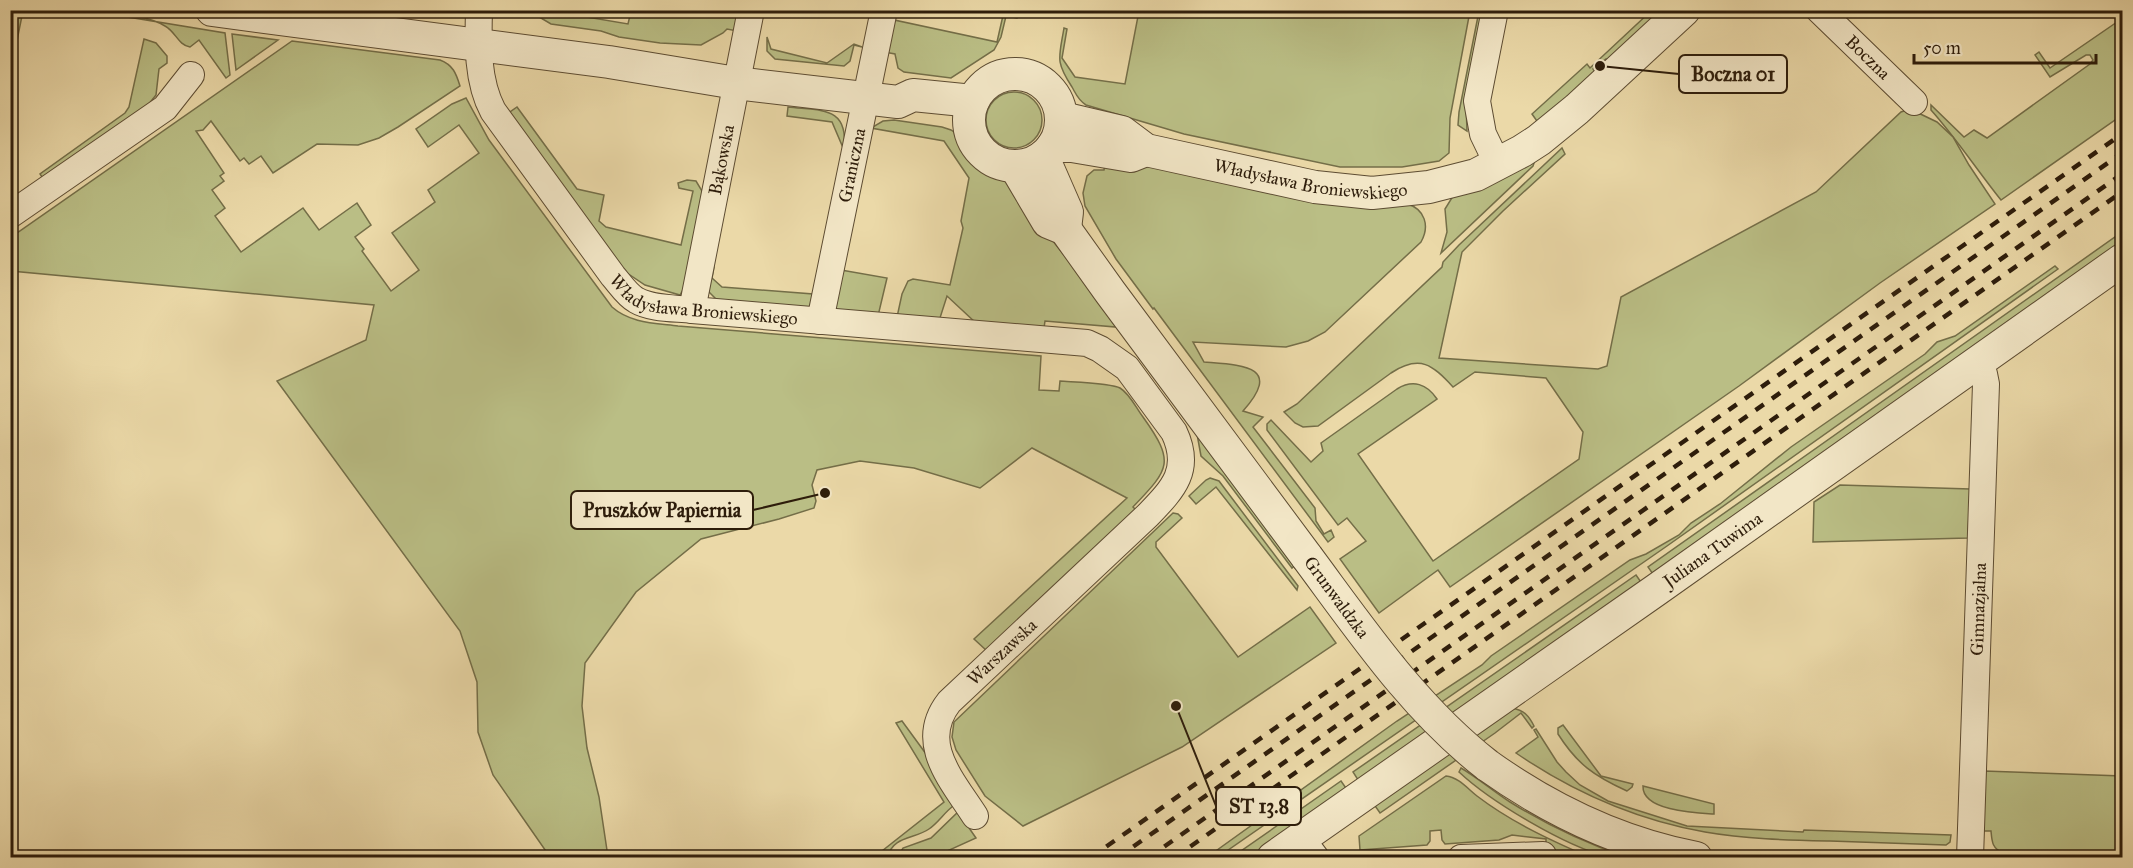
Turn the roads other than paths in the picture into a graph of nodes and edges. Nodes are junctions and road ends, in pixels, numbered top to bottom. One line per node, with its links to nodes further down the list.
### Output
1 (212, 10): 8 (street)
2 (479, 10): 8 (street, Władysława Broniewskiego)
3 (751, 10): 10 (street, Bąkowska)
4 (884, 10): 11 (street, Graniczna)
5 (1495, 10): 17 (street)
6 (1684, 10): 17 (street, Władysława Broniewskiego)
7 (1819, 10): 12 (street, Boczna)
8 (479, 44): 10 (street); 20 (street, Władysława Broniewskiego)
9 (191, 75): 18 (street)
10 (736, 83): 11 (street); 20 (street, Bąkowska)
11 (865, 99): 13 (street); 21 (street, Graniczna)
12 (1914, 102)
13 (971, 115): 14 (street); 16 (street)
14 (1061, 116): 15 (street, Władysława Broniewskiego); 16 (street)
15 (1146, 150): 16 (street, Władysława Broniewskiego); 17 (street, Władysława Broniewskiego)
16 (1037, 156): 29 (street, Grunwaldzka, bridge)
17 (1487, 170)
18 (10, 215)
19 (2122, 260): 22 (street, Juliana Tuwima)
20 (692, 310): 21 (street, Władysława Broniewskiego)
21 (820, 321): 23 (street, Władysława Broniewskiego)
22 (1978, 362): 25 (street, Juliana Tuwima); 30 (street, Gimnazjalna)
23 (1148, 515): 24 (street, Warszawska)
24 (975, 816)
25 (1309, 848): 27 (street, Juliana Tuwima)
26 (1543, 855): 28 (street)
27 (1273, 858)
28 (1461, 858)
29 (1696, 858)
30 (1970, 858)

